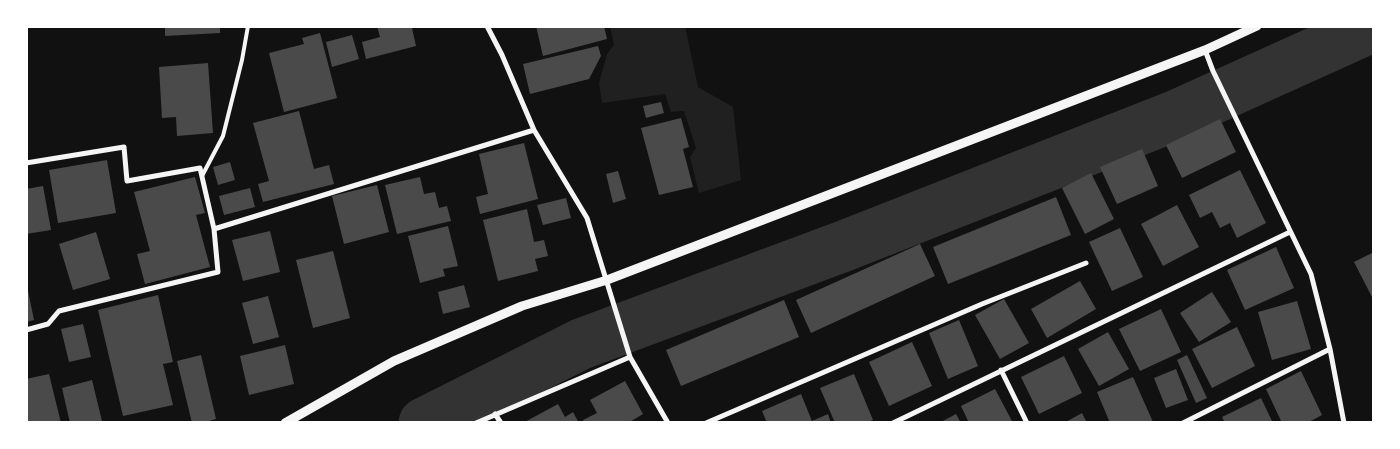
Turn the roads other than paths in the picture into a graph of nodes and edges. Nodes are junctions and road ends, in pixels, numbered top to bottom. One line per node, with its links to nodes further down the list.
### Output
1 (248, 26): 7 (lane)
2 (487, 26): 5 (street)
3 (1256, 26): 4 (street)
4 (1205, 50): 9 (street); 11 (street)
5 (534, 130): 8 (street); 11 (street)
6 (26, 163): 7 (street)
7 (202, 176): 8 (street)
8 (214, 229): 12 (street)
9 (1290, 232): 13 (street); 15 (street)
10 (1086, 263): 21 (street)
11 (607, 280): 14 (street); 17 (street)
12 (26, 330)
13 (1330, 349): 24 (street); 25 (street)
14 (630, 356): 16 (street); 20 (street)
15 (1001, 370): 22 (street); 23 (street)
16 (496, 414): 18 (street); 19 (street)
17 (285, 423)
18 (476, 423)
19 (501, 423)
20 (668, 423)
21 (706, 423)
22 (892, 423)
23 (1027, 423)
24 (1183, 423)
25 (1344, 423)

